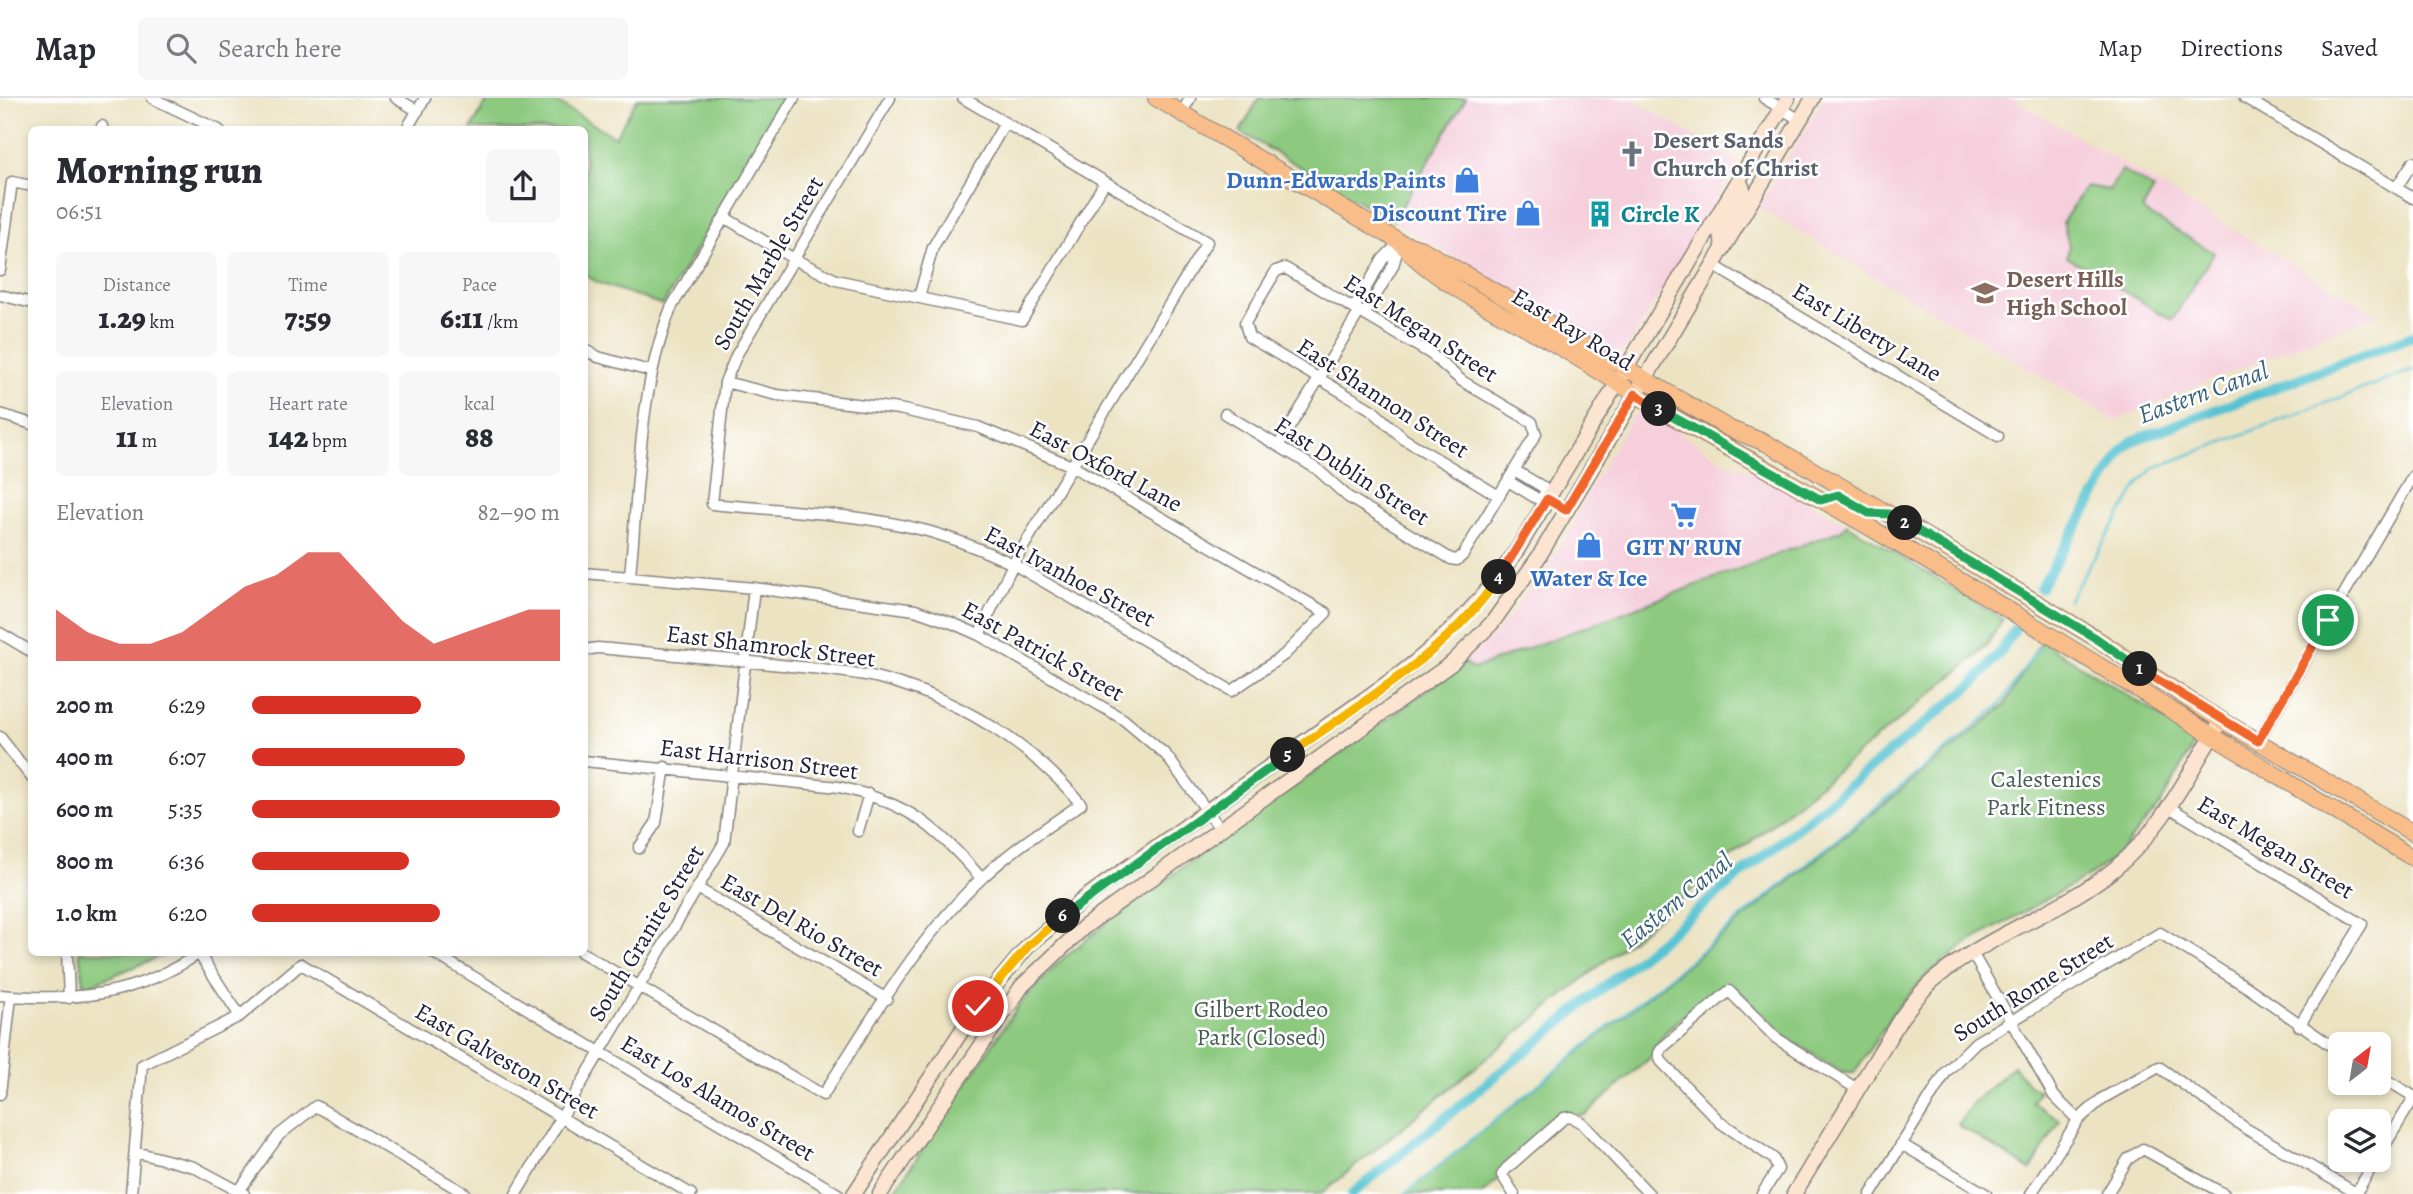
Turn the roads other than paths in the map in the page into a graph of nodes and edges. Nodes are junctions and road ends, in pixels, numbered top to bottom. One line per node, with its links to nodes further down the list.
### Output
1 (152, 98): 17 (street)
2 (396, 98): 13 (street)
3 (425, 98): 13 (street)
4 (794, 98): 25 (street)
5 (890, 98): 28 (street, South Marble Street)
6 (963, 98): 16 (street)
7 (1156, 98): 14 (main road, East Ray Road)
8 (1190, 98): 14 (street)
9 (1764, 98): 12 (street)
10 (1813, 98): 15 (main road)
11 (2245, 98): 23 (street)
12 (1785, 103): 15 (street); 20 (main road)
13 (418, 111): 18 (street)
14 (1182, 113): 26 (main road, East Ray Road)
15 (1801, 120): 27 (main road)
16 (1005, 123): 21 (street); 32 (street)
17 (211, 126)
18 (409, 126)
19 (2413, 162): 23 (street)
20 (1739, 180): 27 (main road); 38 (main road)
21 (1105, 182): 32 (street); 48 (street)
22 (28, 186): 30 (street)
23 (2396, 188): 24 (street)
24 (2413, 198)
25 (724, 217): 28 (street); 37 (street)
26 (1400, 242): 34 (street); 38 (main road, East Ray Road)
27 (1723, 248): 29 (main road)
28 (793, 259): 32 (street); 41 (street, South Marble Street)
29 (1713, 265): 40 (main road); 46 (street, East Liberty Lane)
30 (0, 270)
31 (0, 295): 33 (street)
32 (919, 297)
33 (28, 302)
34 (1359, 311): 35 (street, East Megan Street); 39 (street); 49 (street, East Megan Street)
35 (1246, 332): 39 (street, East Shannon Street)
36 (588, 351): 37 (street)
37 (650, 371): 60 (street)
38 (1623, 375): 40 (main road, East Ray Road); 42 (main road, East Ray Road); 53 (main road)
39 (1319, 379): 47 (street); 52 (street, East Shannon Street)
40 (1644, 379): 42 (main road); 57 (main road, East Ray Road)
41 (725, 382): 48 (street, East Oxford Lane); 55 (street, South Marble Street)
42 (1635, 394): 54 (main road, East Ray Road); 56 (main road)
43 (0, 414): 45 (street)
44 (1225, 414): 47 (street, East Dublin Street)
45 (28, 423)
46 (1998, 436)
47 (1278, 446): 52 (street, East Dublin Street)
48 (1072, 466): 58 (street); 68 (street, East Oxford Lane)
49 (1514, 470): 51 (street); 53 (street)
50 (2413, 476): 73 (street)
51 (1508, 481): 52 (street); 53 (street)
52 (1499, 496)
53 (1547, 499): 56 (main road); 67 (main road)
54 (1821, 500): 57 (main road); 72 (main road, East Ray Road)
55 (712, 503): 58 (street, East Ivanhoe Street)
56 (1566, 510): 69 (main road)
57 (1889, 514): 70 (main road, East Ray Road)
58 (1013, 564): 63 (street); 68 (street, East Ivanhoe Street)
59 (588, 573): 60 (street, East Patrick Street)
60 (630, 575): 61 (street, East Patrick Street)
61 (754, 588): 63 (street, East Patrick Street); 66 (street, South Granite Street)
62 (0, 633): 65 (street)
63 (979, 635): 80 (street, East Patrick Street)
64 (588, 649): 66 (street, East Shamrock Street)
65 (28, 650)
66 (745, 661): 77 (street, South Granite Street); 88 (street, East Shamrock Street)
67 (1394, 679): 69 (main road); 80 (main road)
68 (1232, 691)
69 (1408, 696): 82 (main road)
70 (2222, 720): 72 (main road); 73 (main road, East Ray Road)
71 (0, 737): 76 (street)
72 (2211, 737): 79 (main road); 81 (main road, East Ray Road)
73 (2258, 741): 84 (main road, East Ray Road)
74 (588, 761): 75 (street, East Harrison Street)
75 (665, 767): 77 (street, East Harrison Street); 86 (street)
76 (28, 773)
77 (733, 775): 78 (street, East Harrison Street); 89 (street, South Granite Street)
78 (869, 794): 83 (street); 88 (street, East Harrison Street)
79 (2169, 807): 90 (main road); 102 (street, East Megan Street)
80 (1209, 813): 82 (street, East Patrick Street); 123 (main road)
81 (2353, 823): 85 (main road); 87 (main road, East Ray Road)
82 (1221, 830): 124 (main road)
83 (858, 831)
84 (2413, 833)
85 (2413, 843)
86 (639, 848)
87 (2413, 858)
88 (981, 878): 99 (street)
89 (697, 888): 96 (street, South Granite Street); 99 (street, East Del Rio Street)
90 (1972, 953): 101 (street); 107 (main road)
91 (67, 956): 98 (street)
92 (194, 956): 98 (street)
93 (202, 956): 100 (street)
94 (439, 956): 104 (street, East Los Alamos Street)
95 (588, 956): 96 (street)
96 (638, 986): 99 (street); 104 (street, South Granite Street)
97 (6, 996): 98 (street); 105 (street)
98 (69, 998)
99 (887, 999)
100 (240, 1016): 110 (street, East Galveston Street); 114 (street)
101 (2012, 1023): 102 (street, South Rome Street); 111 (street); 113 (street, South Rome Street)
102 (2299, 1026): 103 (street)
103 (2328, 1044)
104 (600, 1051): 110 (street, South Granite Street); 122 (street, East Los Alamos Street)
105 (1, 1071): 108 (street)
106 (2391, 1083): 109 (street)
107 (1857, 1089): 127 (street); 128 (main road)
108 (0, 1094)
109 (2413, 1097): 112 (street)
110 (561, 1116): 120 (street, South Granite Street); 121 (street, East Galveston Street)
111 (2078, 1120): 117 (street); 131 (street)
112 (2391, 1134)
113 (1901, 1144): 129 (street, South Rome Street); 130 (street)
114 (135, 1152): 116 (street); 118 (street)
115 (2369, 1172): 117 (street)
116 (242, 1193): 119 (street)
117 (2356, 1193)
118 (131, 1194)
119 (466, 1194)
120 (516, 1194)
121 (691, 1194)
122 (838, 1194)
123 (854, 1194)
124 (880, 1194)
125 (1514, 1194): 126 (street)
126 (1649, 1194)
127 (1762, 1194)
128 (1794, 1194)
129 (1871, 1194)
130 (1986, 1194)
131 (2031, 1194)
132 (2107, 1194): 133 (street)
133 (2224, 1194)

